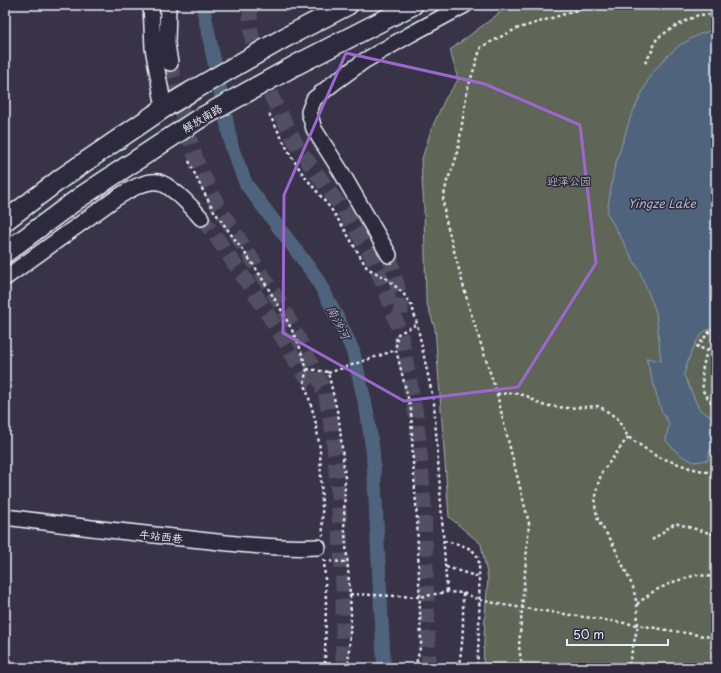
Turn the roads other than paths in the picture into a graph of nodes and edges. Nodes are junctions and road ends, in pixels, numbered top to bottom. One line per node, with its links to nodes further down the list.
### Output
1 (151, 5): 7 (street)
2 (168, 5): 6 (street)
3 (348, 5): 7 (main road, bridge)
4 (413, 5): 10 (main road, 解放南路, bridge)
5 (465, 5): 11 (street)
6 (170, 63)
7 (164, 108): 9 (main road)
8 (201, 218): 12 (street)
9 (5, 221)
10 (5, 253)
11 (389, 255)
12 (5, 278)
13 (5, 516): 14 (street, 牛站西巷)
14 (322, 547)

